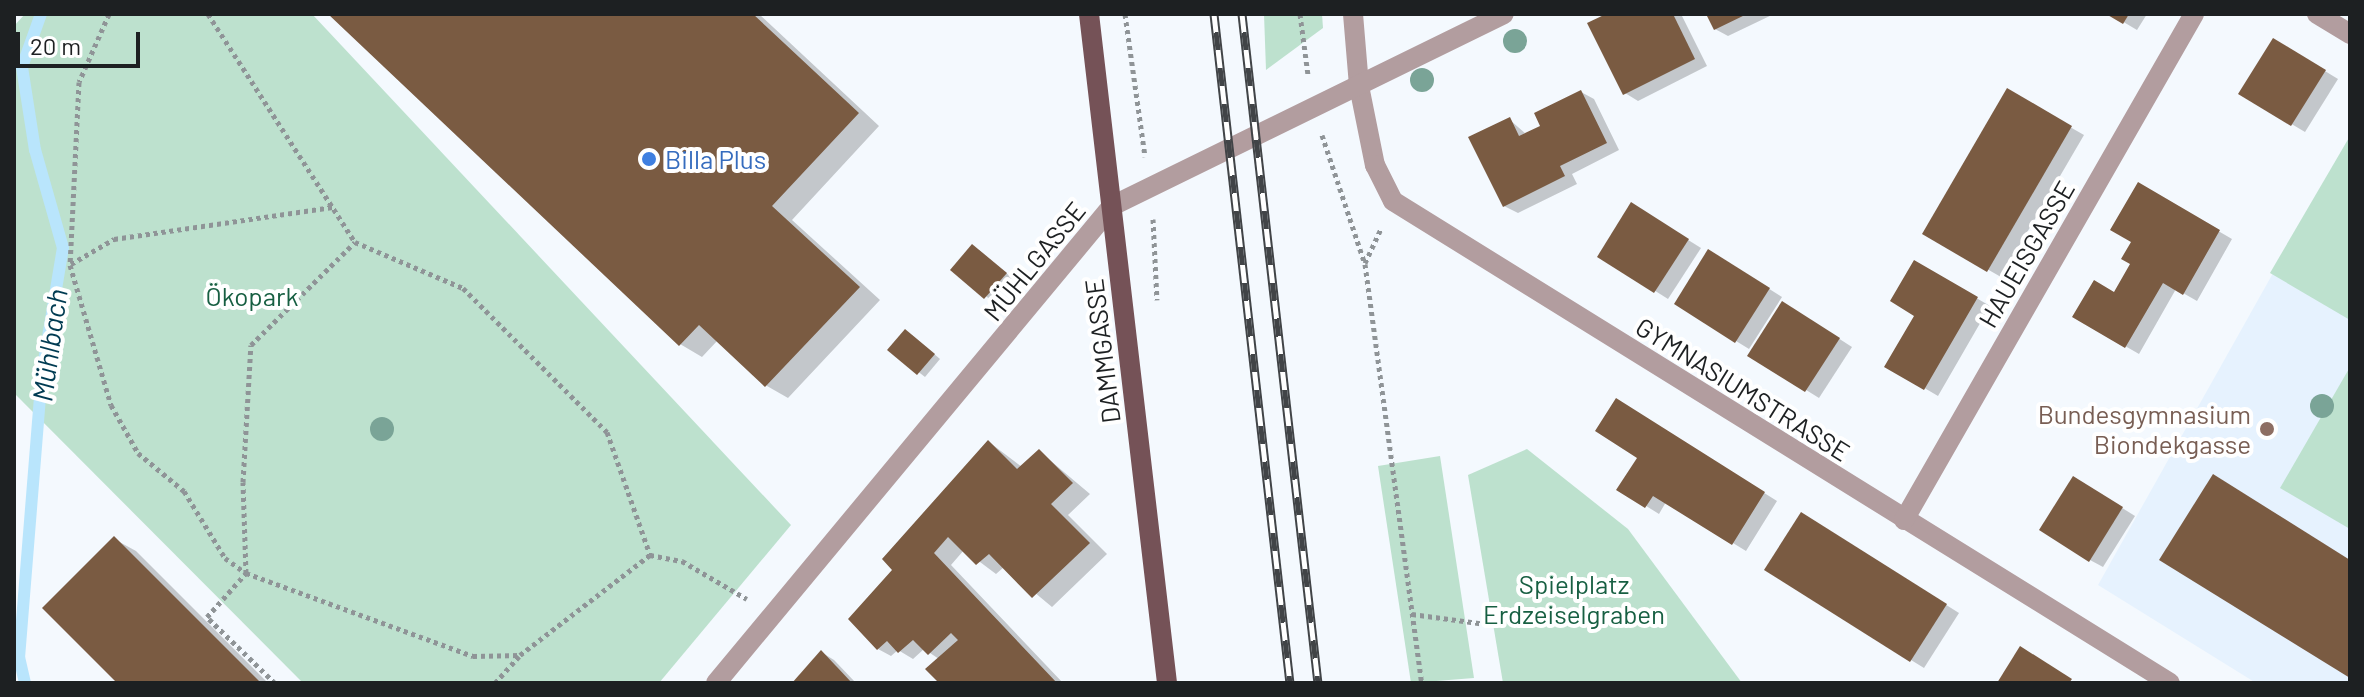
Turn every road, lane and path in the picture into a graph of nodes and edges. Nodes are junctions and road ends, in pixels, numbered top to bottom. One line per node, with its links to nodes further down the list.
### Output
1 (109, 14): 18 (path)
2 (208, 14): 16 (path)
3 (1089, 14): 15 (main road, DAMMGASSE)
4 (1125, 14): 13 (path)
5 (1300, 14): 12 (path)
6 (1353, 14): 11 (street, GYMNASIUMSTRASSE)
7 (1504, 14): 11 (street, MÜHLGASSE)
8 (2194, 14): 20 (street, HAUEISGASSE)
9 (2317, 14): 10 (street)
10 (2350, 34)
11 (1359, 86): 12 (street, MÜHLGASSE); 20 (street, GYMNASIUMSTRASSE)
12 (1313, 108): 14 (street, MÜHLGASSE); 23 (path)
13 (1141, 123)
14 (1149, 187): 15 (street, MÜHLGASSE); 19 (path)
15 (1112, 206): 24 (street, MÜHLGASSE); 30 (main road, DAMMGASSE)
16 (333, 207): 17 (path); 18 (path)
17 (355, 242): 21 (path); 22 (path)
18 (70, 265): 22 (path)
19 (1158, 313)
20 (1904, 520): 32 (street, GYMNASIUMSTRASSE)
21 (650, 555): 24 (path); 26 (path)
22 (246, 573): 26 (path); 27 (path)
23 (1412, 614): 25 (path); 31 (path)
24 (775, 615): 29 (street, MÜHLGASSE)
25 (1493, 625)
26 (520, 655): 28 (path)
27 (275, 683)
28 (495, 683)
29 (716, 683)
30 (1167, 683)
31 (1422, 683)
32 (2170, 683)

